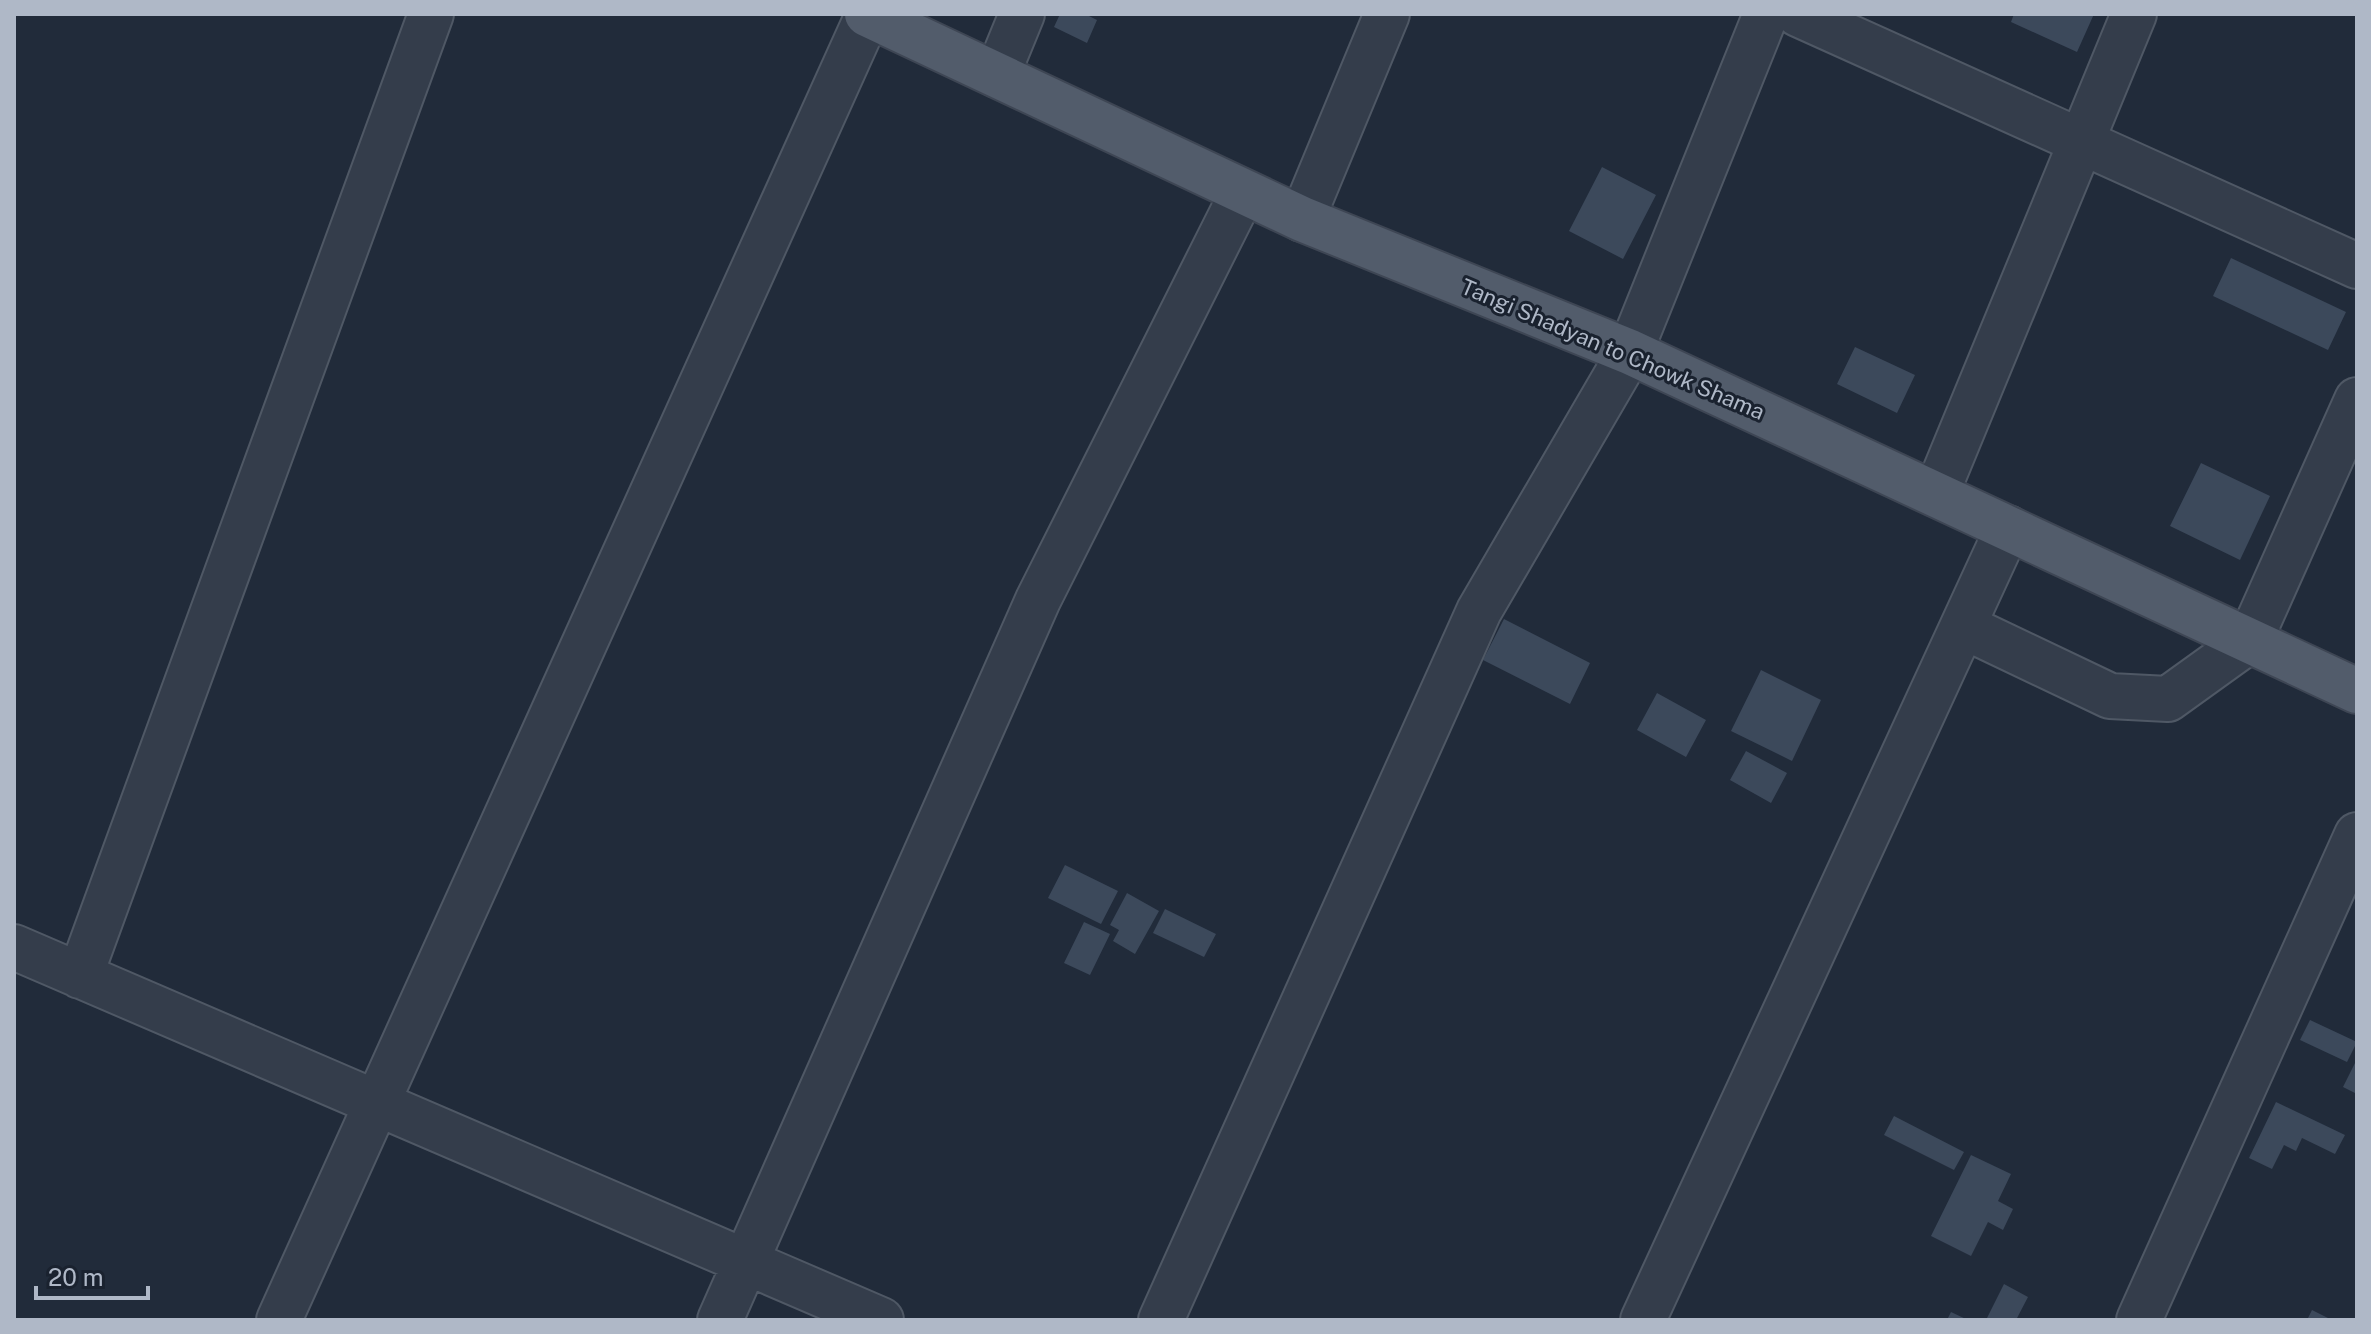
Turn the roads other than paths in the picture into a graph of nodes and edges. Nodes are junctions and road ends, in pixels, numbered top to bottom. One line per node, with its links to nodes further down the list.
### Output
1 (431, 14): 22 (street)
2 (867, 14): 8 (main road, Tangi Shadyan to Chowk Shama); 23 (street)
3 (1022, 14): 8 (street)
4 (1387, 14): 11 (street)
5 (1766, 14): 13 (street)
6 (1798, 14): 9 (street)
7 (2134, 14): 9 (street)
8 (997, 75): 10 (main road, Tangi Shadyan to Chowk Shama)
9 (2082, 141): 12 (street); 15 (street)
10 (1243, 192): 11 (main road, Tangi Shadyan to Chowk Shama); 24 (street)
11 (1302, 219): 13 (main road, Tangi Shadyan to Chowk Shama)
12 (2357, 266)
13 (1630, 352): 15 (main road, Tangi Shadyan to Chowk Shama); 28 (street)
14 (2357, 400): 18 (street)
15 (1936, 494): 16 (main road, Tangi Shadyan to Chowk Shama)
16 (2008, 528): 17 (street); 18 (main road, Tangi Shadyan to Chowk Shama)
17 (1963, 626): 18 (street); 29 (street)
18 (2250, 640): 19 (main road, Tangi Shadyan to Chowk Shama)
19 (2357, 691)
20 (2357, 835): 30 (street)
21 (16, 952): 22 (street)
22 (80, 976): 23 (street)
23 (377, 1103): 24 (street); 25 (street)
24 (748, 1262): 26 (street); 27 (street)
25 (279, 1320)
26 (720, 1320)
27 (881, 1320)
28 (1161, 1320)
29 (1643, 1320)
30 (2139, 1320)

